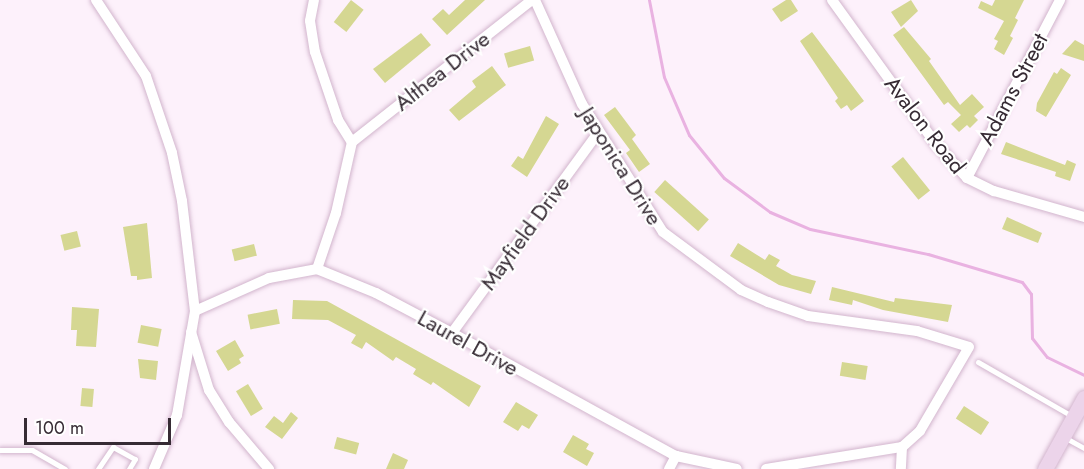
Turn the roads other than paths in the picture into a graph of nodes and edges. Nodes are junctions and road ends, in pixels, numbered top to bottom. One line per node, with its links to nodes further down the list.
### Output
1 (96, 0): 11 (street)
2 (314, 0): 7 (street)
3 (534, 0): 6 (street, Japonica Drive); 7 (street, Althea Drive)
4 (832, 0): 8 (street, Avalon Road)
5 (1059, 0): 8 (street, Adams Street)
6 (598, 133): 13 (street, Mayfield Drive); 17 (street, Japonica Drive)
7 (352, 142): 10 (street)
8 (967, 178): 9 (street, Avalon Road)
9 (1084, 217)
10 (317, 268): 11 (street); 13 (street, Laurel Drive)
11 (195, 311): 12 (street)
12 (190, 329): 25 (street); 26 (street)
13 (452, 333): 20 (street, Laurel Drive)
14 (978, 362): 15 (lane)
15 (1080, 407): 16 (main road)
16 (1063, 436): 18 (lane); 21 (main road)
17 (902, 447): 29 (street); 30 (street)
18 (1084, 447)
19 (0, 450): 22 (lane)
20 (676, 456): 27 (street); 28 (street, Laurel Drive)
21 (1049, 467)
22 (65, 469)
23 (98, 469): 24 (lane)
24 (129, 469)
25 (154, 469)
26 (269, 469)
27 (669, 469)
28 (737, 469)
29 (766, 469)
30 (901, 469)

